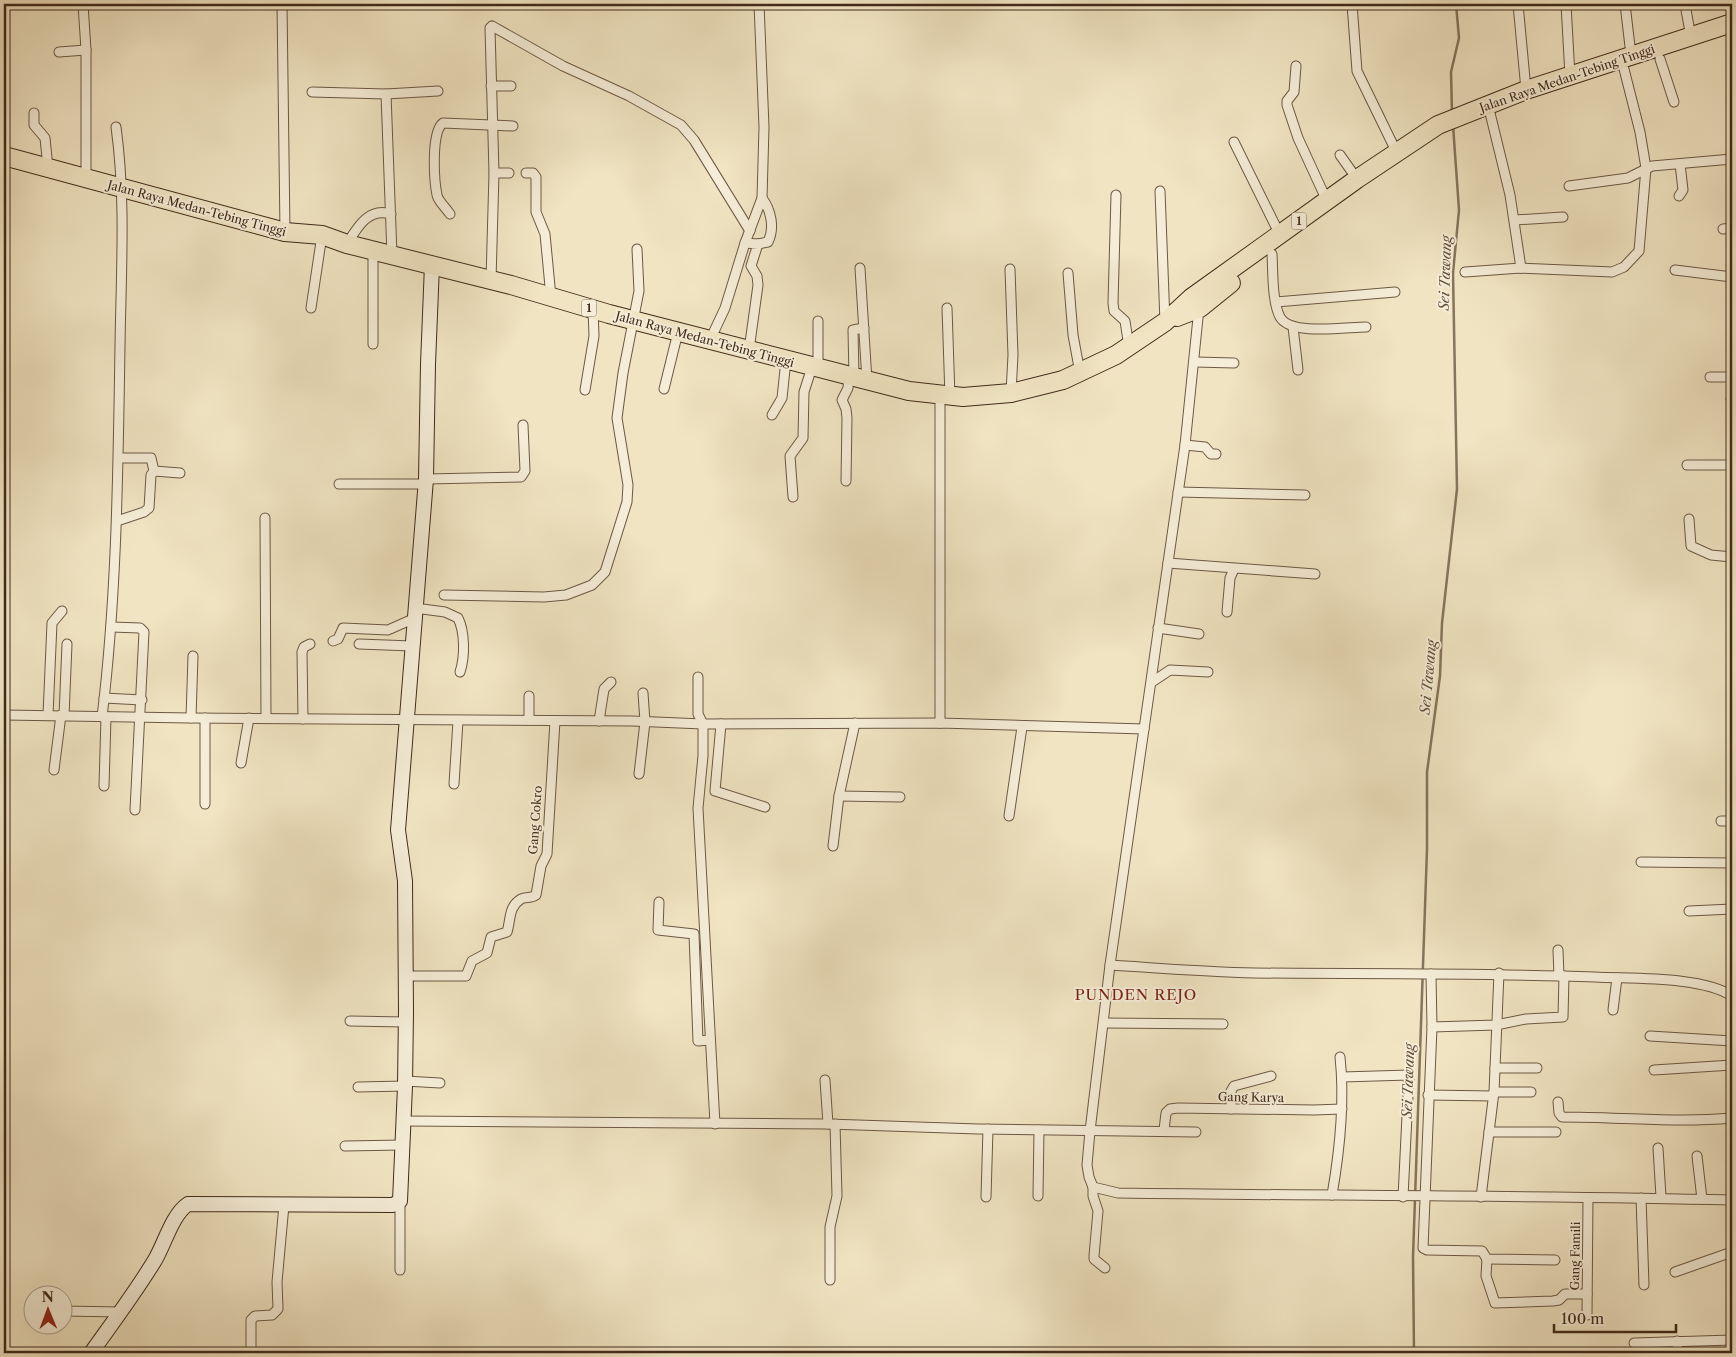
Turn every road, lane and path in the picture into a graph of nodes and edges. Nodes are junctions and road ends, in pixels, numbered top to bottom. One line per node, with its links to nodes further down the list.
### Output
1 (83, 4): 12 (street)
2 (282, 4): 57 (street)
3 (759, 4): 50 (street)
4 (1352, 4): 33 (street)
5 (1518, 4): 20 (street)
6 (1566, 4): 17 (street)
7 (1625, 4): 15 (street)
8 (1686, 10): 11 (street)
9 (1732, 23): 11 (highway, Jalan Raya Medan-Tebing Tinggi / 1)
10 (1732, 34): 14 (highway, Jalan Raya Medan-Tebing Tinggi / 1)
11 (1690, 37): 15 (highway, Jalan Raya Medan-Tebing Tinggi / 1)
12 (86, 50): 13 (street); 43 (street)
13 (59, 52)
14 (1660, 59): 15 (highway, Jalan Raya Medan-Tebing Tinggi / 1); 24 (street)
15 (1630, 64): 17 (highway, Jalan Raya Medan-Tebing Tinggi / 1); 26 (highway, Jalan Raya Medan-Tebing Tinggi / 1); 39 (street)
16 (1296, 66): 51 (street)
17 (1570, 76): 20 (highway, Jalan Raya Medan-Tebing Tinggi / 1)
18 (490, 86): 19 (street); 28 (street); 56 (street)
19 (511, 86)
20 (1526, 90): 27 (highway, Jalan Raya Medan-Tebing Tinggi / 1)
21 (438, 91): 23 (street)
22 (312, 92): 23 (street)
23 (386, 94): 52 (street)
24 (1674, 102)
25 (34, 113): 38 (street)
26 (1490, 113): 27 (highway, Jalan Raya Medan-Tebing Tinggi / 1); 55 (street)
27 (1458, 121): 31 (highway, Jalan Raya Medan-Tebing Tinggi / 1)
28 (492, 125): 29 (street); 40 (street); 53 (street)
29 (513, 126)
30 (116, 127): 46 (street)
31 (1440, 130): 33 (highway, Jalan Raya Medan-Tebing Tinggi / 1); 64 (highway, Jalan Raya Medan-Tebing Tinggi / 1)
32 (1234, 142): 59 (street)
33 (1396, 151): 44 (highway, Jalan Raya Medan-Tebing Tinggi / 1)
34 (1340, 155): 44 (street)
35 (4, 156): 38 (highway, Jalan Raya Medan-Tebing Tinggi / 1)
36 (1732, 160): 37 (street)
37 (1680, 164): 39 (street); 49 (street)
38 (48, 168): 43 (highway, Jalan Raya Medan-Tebing Tinggi / 1)
39 (1646, 168): 45 (street); 68 (street)
40 (494, 173): 41 (street); 74 (street)
41 (509, 173)
42 (526, 173): 76 (street)
43 (86, 178): 46 (highway, Jalan Raya Medan-Tebing Tinggi / 1)
44 (1357, 178): 51 (highway, Jalan Raya Medan-Tebing Tinggi / 1)
45 (1569, 186)
46 (122, 187): 57 (highway, Jalan Raya Medan-Tebing Tinggi / 1); 110 (street)
47 (1160, 191): 84 (street)
48 (1116, 195): 91 (street)
49 (1679, 196)
50 (762, 198): 56 (street); 61 (street)
51 (1327, 201): 59 (highway, Jalan Raya Medan-Tebing Tinggi / 1)
52 (391, 214): 60 (street); 65 (street)
53 (450, 214)
54 (1563, 217): 55 (street)
55 (1515, 220): 68 (street)
56 (750, 231): 61 (street)
57 (285, 232): 58 (highway, Jalan Raya Medan-Tebing Tinggi / 1)
58 (322, 235): 60 (highway, Jalan Raya Medan-Tebing Tinggi / 1); 78 (street)
59 (1280, 235): 84 (highway, Jalan Raya Medan-Tebing Tinggi / 1)
60 (347, 244): 63 (highway, Jalan Raya Medan-Tebing Tinggi / 1)
61 (751, 244): 89 (street); 92 (street)
62 (638, 249): 82 (street)
63 (373, 251): 65 (highway, Jalan Raya Medan-Tebing Tinggi / 1); 90 (street)
64 (1272, 254): 77 (street); 80 (highway, Jalan Raya Medan-Tebing Tinggi / 1)
65 (392, 256): 66 (highway, Jalan Raya Medan-Tebing Tinggi / 1)
66 (432, 265): 74 (highway, Jalan Raya Medan-Tebing Tinggi / 1); 116 (street)
67 (860, 268): 86 (street)
68 (1521, 268): 71 (street)
69 (1010, 269): 104 (street)
70 (1674, 270): 73 (street)
71 (1466, 272)
72 (1068, 273): 98 (street)
73 (1732, 277)
74 (491, 280): 76 (highway, Jalan Raya Medan-Tebing Tinggi / 1)
75 (1395, 292): 77 (street)
76 (550, 298): 81 (highway, Jalan Raya Medan-Tebing Tinggi / 1)
77 (1276, 302): 87 (street)
78 (311, 308)
79 (947, 308): 105 (street)
80 (1200, 308): 84 (highway, Jalan Raya Medan-Tebing Tinggi / 1); 94 (street)
81 (593, 309): 82 (highway, Jalan Raya Medan-Tebing Tinggi / 1); 103 (street)
82 (634, 320): 88 (highway, Jalan Raya Medan-Tebing Tinggi / 1); 128 (street)
83 (818, 322): 96 (street)
84 (1165, 322): 91 (highway, Jalan Raya Medan-Tebing Tinggi / 1)
85 (1366, 326): 87 (street)
86 (864, 328): 101 (street); 101 (street)
87 (1293, 328): 97 (street)
88 (678, 332): 89 (highway, Jalan Raya Medan-Tebing Tinggi / 1); 102 (street)
89 (710, 340): 92 (highway, Jalan Raya Medan-Tebing Tinggi / 1)
90 (373, 344)
91 (1129, 347): 98 (highway, Jalan Raya Medan-Tebing Tinggi / 1)
92 (749, 350): 93 (highway, Jalan Raya Medan-Tebing Tinggi / 1)
93 (786, 360): 96 (highway, Jalan Raya Medan-Tebing Tinggi / 1); 106 (street)
94 (1195, 362): 95 (street); 108 (street)
95 (1234, 363)
96 (815, 368): 101 (highway, Jalan Raya Medan-Tebing Tinggi / 1); 120 (street)
97 (1298, 370)
98 (1080, 373): 104 (highway, Jalan Raya Medan-Tebing Tinggi / 1)
99 (1710, 377): 100 (street)
100 (1732, 377)
101 (856, 378): 105 (highway, Jalan Raya Medan-Tebing Tinggi / 1); 115 (street)
102 (664, 389)
103 (585, 390)
104 (1011, 393): 105 (highway, Jalan Raya Medan-Tebing Tinggi / 1)
105 (945, 396): 167 (street)
106 (772, 415)
107 (523, 426): 116 (street)
108 (1185, 445): 109 (street); 118 (street)
109 (1216, 454)
110 (118, 458): 113 (street); 123 (street)
111 (1687, 465): 112 (street)
112 (1732, 465)
113 (154, 470): 114 (street); 123 (street)
114 (180, 473)
115 (846, 481)
116 (426, 482): 117 (street); 131 (street)
117 (339, 484)
118 (1178, 492): 119 (street); 125 (street)
119 (1306, 495)
120 (793, 497)
121 (265, 518): 158 (street)
122 (1689, 519): 124 (street)
123 (117, 521): 132 (street)
124 (1732, 557)
125 (1168, 563): 126 (street); 133 (street)
126 (1234, 569): 127 (street); 130 (street)
127 (1315, 574)
128 (444, 595)
129 (62, 611): 151 (street)
130 (1227, 612)
131 (415, 613): 135 (street); 139 (street); 141 (street)
132 (111, 627): 148 (street); 149 (street)
133 (1158, 628): 134 (street); 145 (street)
134 (1198, 634)
135 (333, 641)
136 (66, 644): 152 (street)
137 (310, 644): 159 (street)
138 (359, 644): 139 (street)
139 (412, 646): 160 (street)
140 (193, 656): 155 (street)
141 (460, 672)
142 (1208, 672): 145 (street)
143 (698, 676): 168 (street)
144 (611, 682): 164 (street)
145 (1152, 682): 171 (street)
146 (643, 693): 165 (street)
147 (529, 696): 161 (street)
148 (104, 698): 149 (street); 153 (street)
149 (142, 700): 154 (street)
150 (4, 715): 151 (street)
151 (48, 715): 152 (street)
152 (62, 716): 153 (street); 173 (street)
153 (104, 717): 154 (street); 176 (street)
154 (141, 718): 155 (street); 181 (street)
155 (191, 718): 156 (street)
156 (205, 718): 157 (street); 179 (street)
157 (248, 718): 158 (street); 172 (street)
158 (266, 718): 159 (street)
159 (303, 718): 160 (street)
160 (407, 720): 162 (street); 195 (street)
161 (529, 720): 162 (street); 163 (street)
162 (458, 721): 175 (street)
163 (555, 721): 164 (street); 195 (street, Gang Cokro)
164 (598, 721): 165 (street)
165 (644, 722): 168 (street); 174 (street)
166 (855, 723): 167 (street); 169 (street); 177 (street)
167 (940, 723): 170 (street)
168 (703, 724): 169 (street); 207 (street)
169 (721, 724): 180 (street)
170 (1022, 726): 171 (street); 182 (street)
171 (1144, 729): 192 (street)
172 (241, 763)
173 (54, 770)
174 (639, 774)
175 (454, 784)
176 (104, 786)
177 (839, 796): 178 (street); 185 (street)
178 (900, 797)
179 (205, 804)
180 (765, 807)
181 (135, 810)
182 (1009, 816)
183 (1721, 821): 184 (street)
184 (1732, 821)
185 (833, 846)
186 (1641, 862): 187 (street)
187 (1732, 862)
188 (659, 902): 207 (street)
189 (1732, 909): 190 (street)
190 (1689, 911)
191 (1558, 950): 196 (street)
192 (1110, 965): 194 (street); 202 (street)
193 (1499, 973): 194 (street); 196 (street); 204 (street)
194 (1429, 974): 205 (street)
195 (405, 976): 201 (street)
196 (1562, 976): 197 (street); 204 (street)
197 (1617, 978): 198 (street); 199 (street)
198 (1732, 996)
199 (1613, 1010)
200 (350, 1021): 201 (street)
201 (405, 1022): 218 (street)
202 (1104, 1023): 203 (street); 233 (street)
203 (1223, 1024)
204 (1496, 1025): 205 (street); 211 (street)
205 (1432, 1028): 222 (street)
206 (1650, 1036): 208 (street)
207 (709, 1040): 228 (street)
208 (1732, 1041)
209 (1340, 1057): 215 (street)
210 (1732, 1065): 213 (street)
211 (1495, 1068): 212 (street); 221 (street)
212 (1537, 1068)
213 (1654, 1070)
214 (1271, 1076): 224 (street)
215 (1342, 1077): 225 (street); 245 (street)
216 (824, 1080): 229 (street)
217 (440, 1083): 218 (street)
218 (405, 1084): 219 (street); 227 (street)
219 (358, 1087)
220 (1532, 1092): 221 (street)
221 (1493, 1094): 222 (street); 235 (street)
222 (1428, 1095): 246 (street)
223 (1558, 1102): 226 (street)
224 (1231, 1109): 225 (street, Gang Karya); 232 (street, Gang Karya)
225 (1342, 1109): 242 (street)
226 (1732, 1118)
227 (403, 1121): 228 (street); 237 (street)
228 (715, 1124): 229 (street)
229 (832, 1124): 230 (street); 261 (street)
230 (988, 1129): 231 (street); 244 (street)
231 (1039, 1130): 233 (street); 243 (street)
232 (1164, 1130): 233 (street); 234 (street)
233 (1090, 1131): 241 (street)
234 (1196, 1132)
235 (1489, 1132): 236 (street); 247 (street)
236 (1556, 1132)
237 (402, 1145): 238 (street); 253 (street)
238 (345, 1146)
239 (1658, 1148): 248 (street)
240 (1698, 1156): 251 (street)
241 (1093, 1187): 242 (street); 258 (street)
242 (1332, 1194): 245 (street)
243 (1038, 1196)
244 (986, 1197)
245 (1404, 1197): 246 (street)
246 (1426, 1197): 247 (street); 256 (street)
247 (1481, 1197): 249 (street)
248 (1661, 1197): 250 (street); 251 (street)
249 (1588, 1198): 250 (street); 263 (street, Gang Famili)
250 (1640, 1198): 262 (street)
251 (1702, 1199): 252 (street)
252 (1732, 1200)
253 (400, 1202): 254 (street); 259 (street)
254 (284, 1205): 265 (street); 271 (street)
255 (1732, 1252): 260 (street)
256 (1487, 1259): 257 (street); 263 (street)
257 (1555, 1260)
258 (1105, 1268)
259 (400, 1270)
260 (1675, 1272)
261 (830, 1280)
262 (1644, 1286)
263 (1587, 1294): 266 (street, Gang Famili)
264 (72, 1311): 265 (street)
265 (122, 1312): 270 (street)
266 (1587, 1315)
267 (1732, 1340): 268 (street)
268 (1677, 1341): 269 (street); 272 (street)
269 (1634, 1343)
270 (91, 1353)
271 (251, 1353)
272 (1678, 1353)

